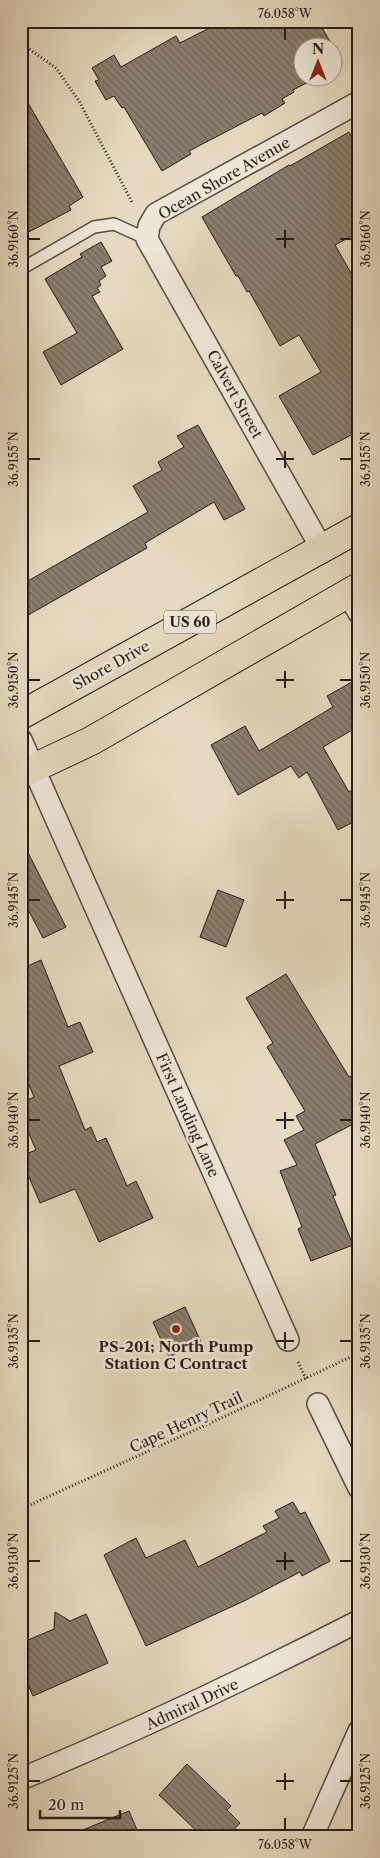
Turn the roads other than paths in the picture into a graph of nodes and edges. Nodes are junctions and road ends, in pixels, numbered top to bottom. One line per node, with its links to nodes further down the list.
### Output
1 (359, 102): 2 (street, Ocean Shore Avenue)
2 (147, 239): 3 (lane); 5 (street, Calvert Street)
3 (21, 269)
4 (359, 528): 5 (highway, Shore Drive / US 60)
5 (322, 549): 7 (highway, Shore Drive / US 60)
6 (355, 598): 9 (highway)
7 (21, 715)
8 (21, 740): 9 (street, First Landing Lane)
9 (27, 771): 10 (street, First Landing Lane)
10 (288, 1340)
11 (318, 1404): 12 (street)
12 (359, 1488)
13 (359, 1621): 15 (street, Admiral Drive)
14 (359, 1731): 16 (street)
15 (21, 1779)
16 (312, 1837)

